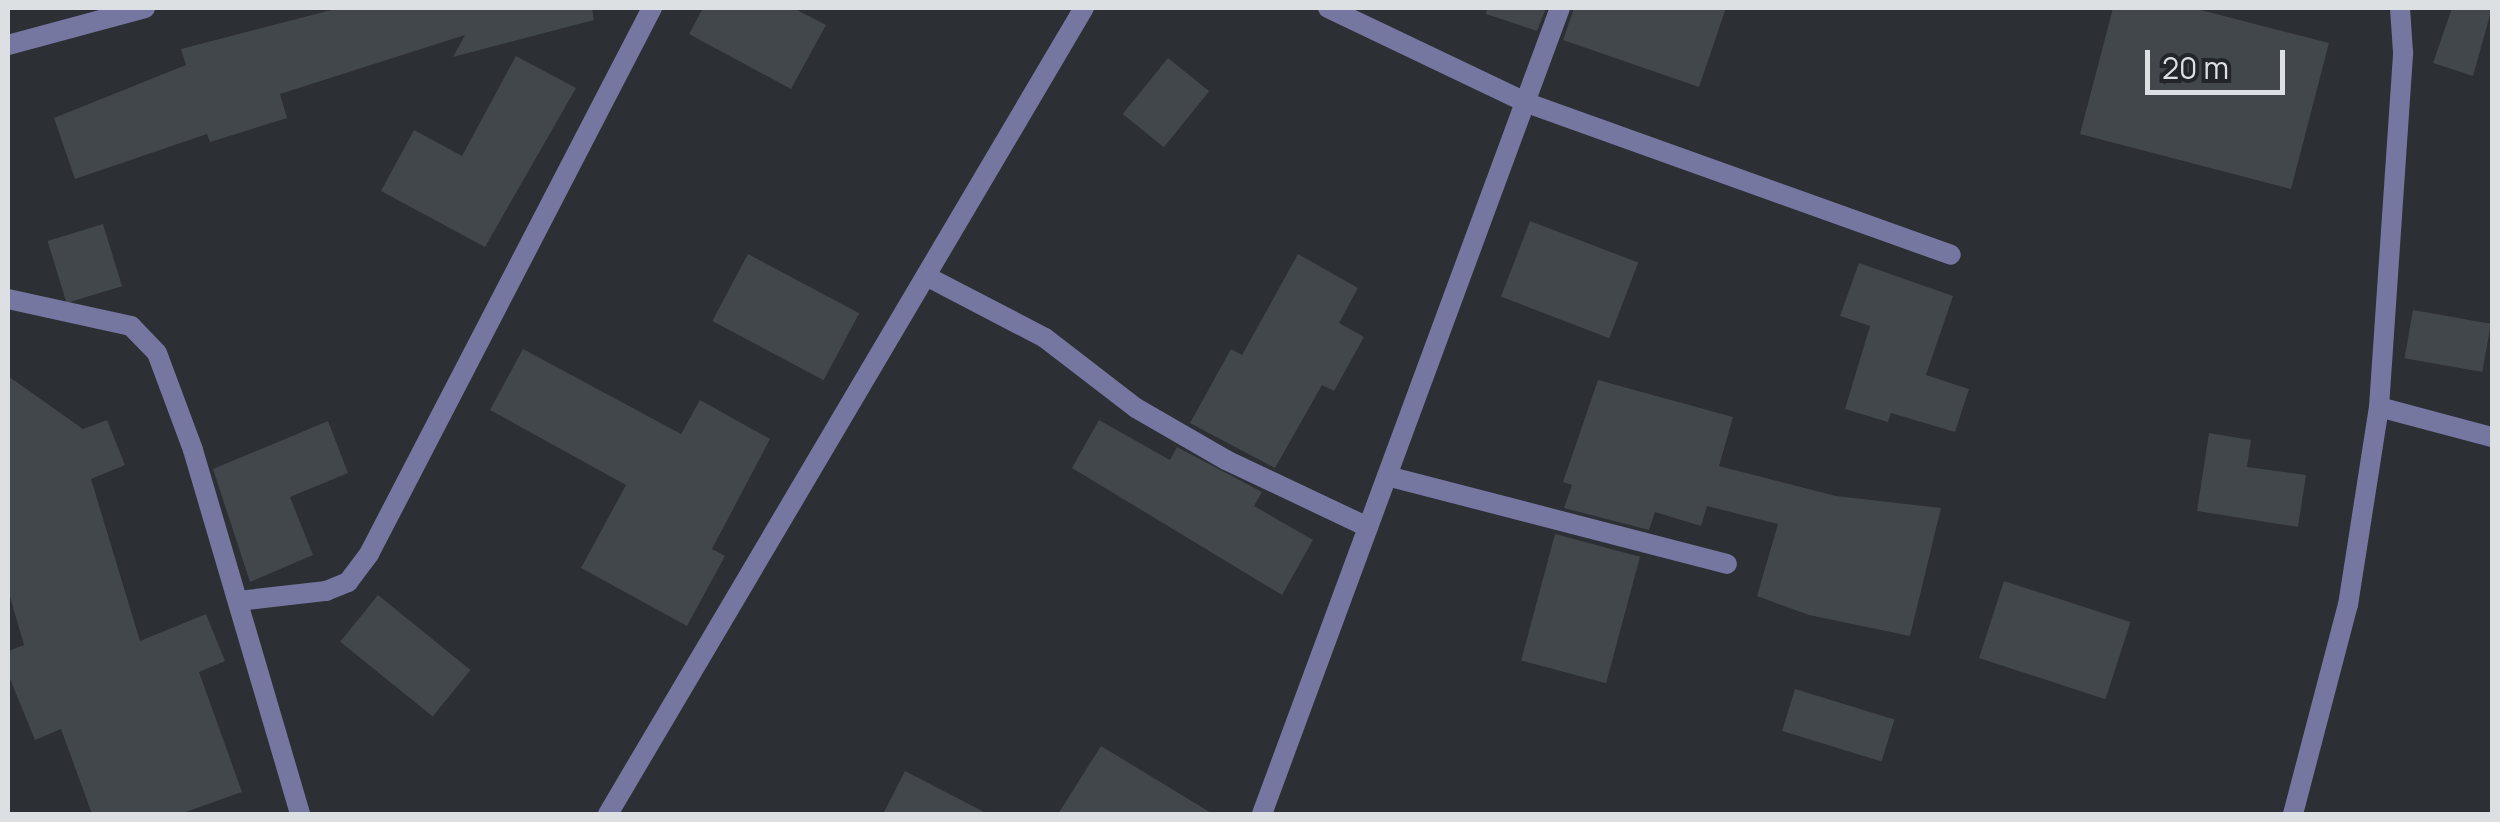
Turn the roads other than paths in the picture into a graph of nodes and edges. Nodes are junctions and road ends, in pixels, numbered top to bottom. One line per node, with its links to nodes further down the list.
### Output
1 (146, 8): 7 (street)
2 (652, 8): 17 (street)
3 (1084, 8): 10 (street)
4 (1328, 8): 8 (street)
5 (1560, 8): 8 (street)
6 (2400, 8): 12 (street)
7 (8, 44)
8 (1528, 103): 9 (street); 14 (street)
9 (1951, 255)
10 (926, 276): 15 (street); 19 (street)
11 (8, 299): 17 (street)
12 (2378, 407): 13 (street); 21 (street)
13 (2492, 437)
14 (1387, 476): 15 (street); 16 (street)
15 (1368, 527): 20 (street)
16 (1727, 564)
17 (238, 601): 18 (street)
18 (300, 814)
19 (608, 814)
20 (1262, 814)
21 (2293, 814)

